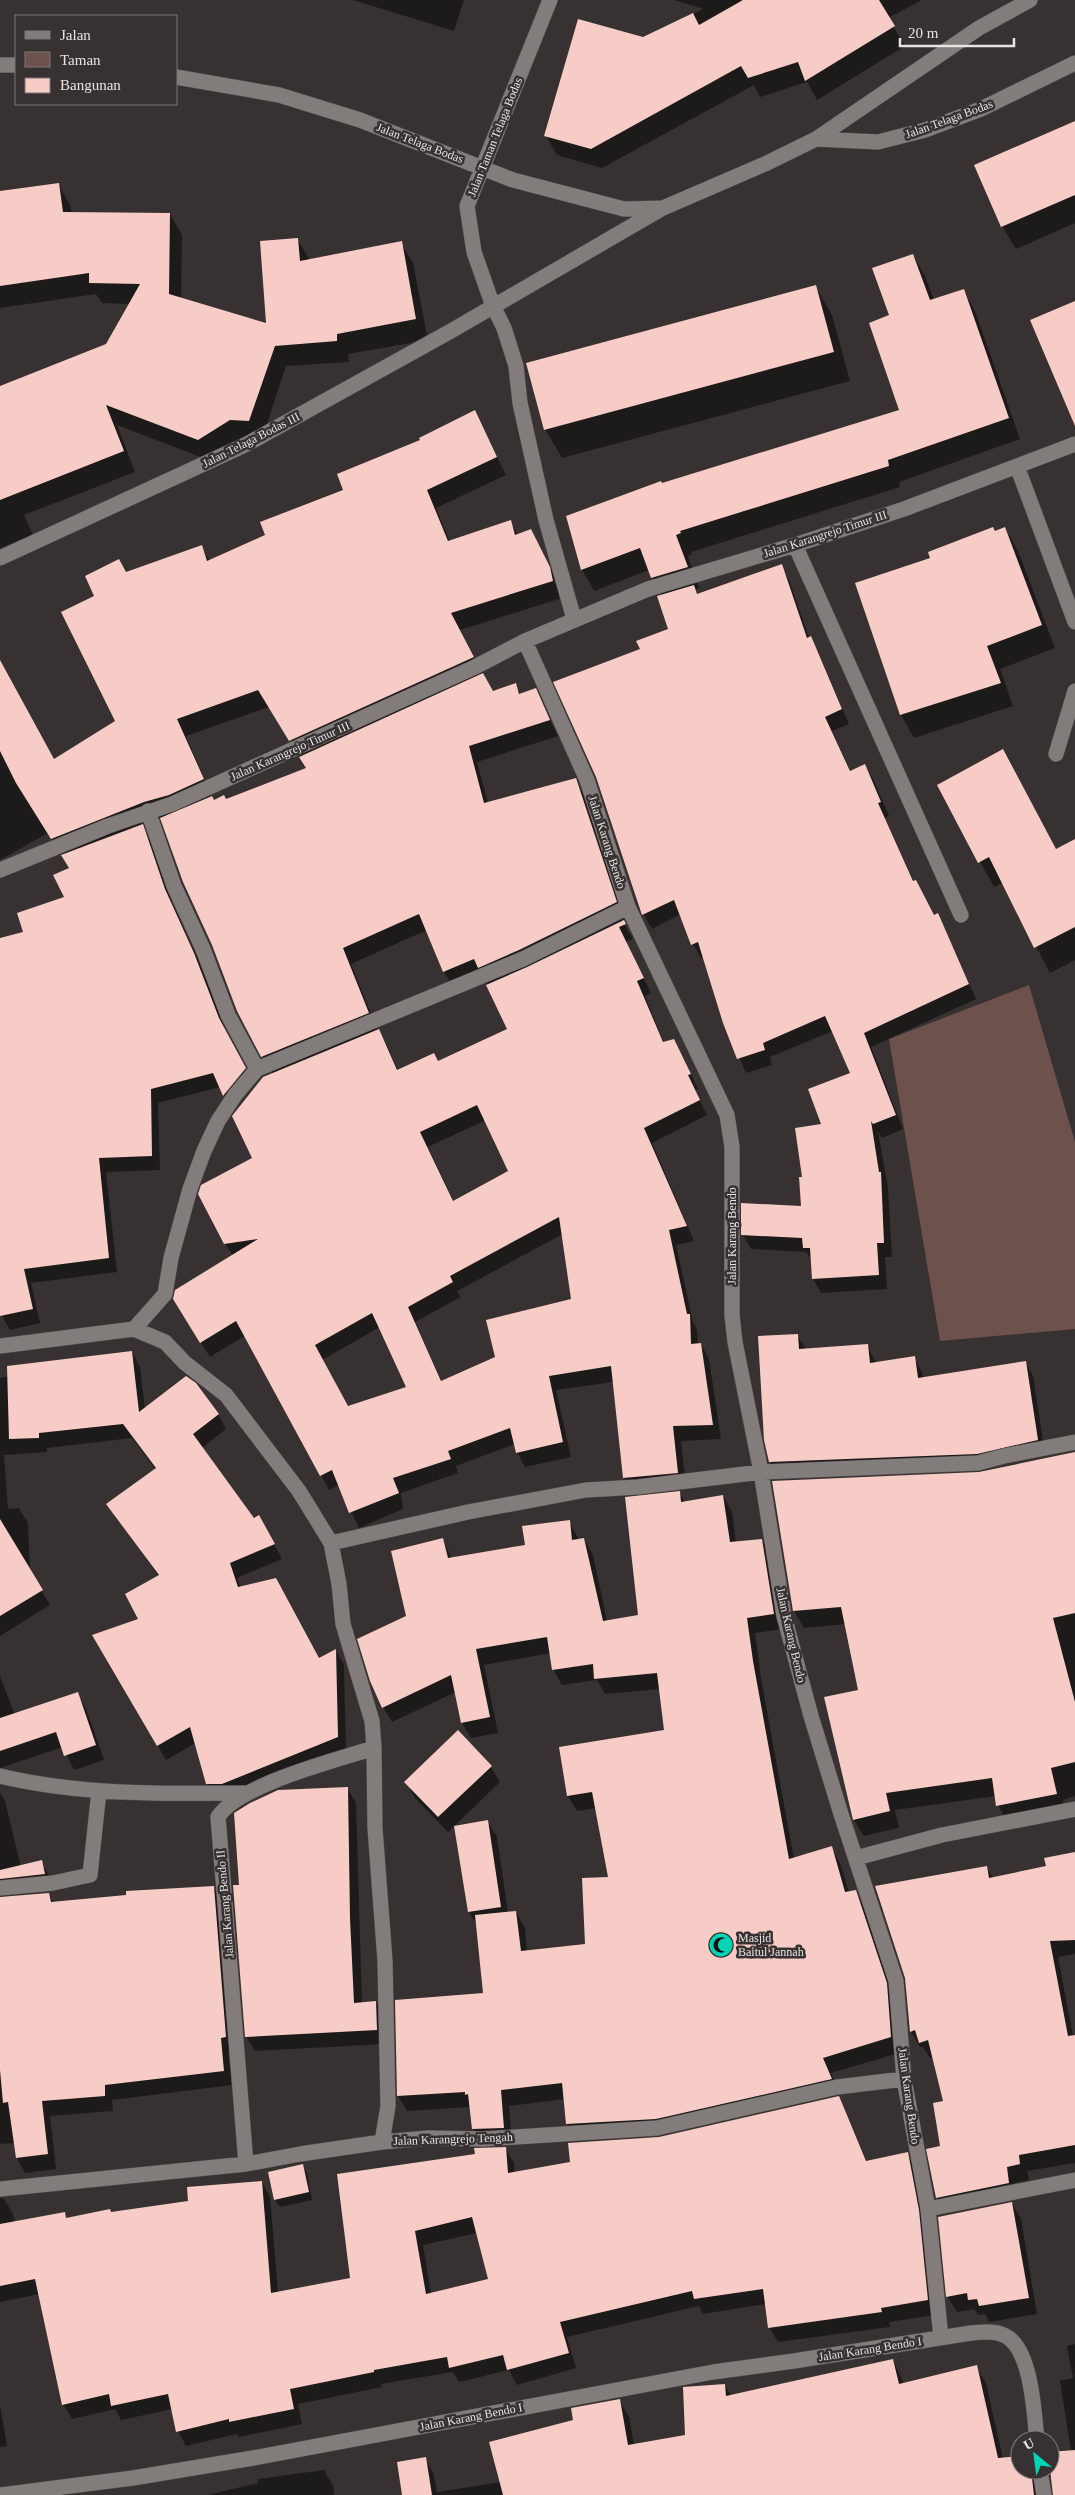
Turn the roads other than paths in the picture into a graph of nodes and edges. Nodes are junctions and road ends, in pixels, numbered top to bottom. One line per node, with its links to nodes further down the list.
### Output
1 (550, 0): 8 (street, Jalan Taman Telaga Bodas)
2 (1030, 0): 7 (street, Jalan Telaga Bodas)
3 (1075, 64): 7 (street, Jalan Telaga Bodas)
4 (0, 65): 5 (street)
5 (15, 65)
6 (178, 77): 8 (street, Jalan Telaga Bodas)
7 (816, 139): 9 (street, Jalan Telaga Bodas)
8 (482, 167): 9 (street, Jalan Telaga Bodas); 10 (street, Jalan Taman Telaga Bodas)
9 (664, 208): 10 (street, Jalan Telaga Bodas)
10 (493, 306): 14 (street, Jalan Telaga Bodas III); 15 (street)
11 (1075, 444): 12 (street, Jalan Karangrejo Timur III)
12 (1017, 466): 13 (street, Jalan Karangrejo Timur III); 16 (street)
13 (795, 545): 15 (street, Jalan Karangrejo Timur III); 23 (street)
14 (0, 558)
15 (574, 620): 17 (street, Jalan Karangrejo Timur III)
16 (1075, 622)
17 (525, 641): 20 (street, Jalan Karangrejo Timur III); 22 (street, Jalan Karang Bendo)
18 (1075, 691): 19 (street)
19 (1056, 754)
20 (148, 811): 21 (street, Jalan Karangrejo Timur III); 24 (street)
21 (0, 870)
22 (628, 907): 24 (street); 28 (street, Jalan Karang Bendo)
23 (961, 915)
24 (257, 1069): 25 (street)
25 (134, 1329): 26 (street); 29 (street)
26 (0, 1346)
27 (1075, 1442): 28 (street)
28 (761, 1472): 29 (street); 35 (street, Jalan Karang Bendo)
29 (331, 1543): 30 (street)
30 (374, 1748): 33 (street, Jalan Karang Bendo II); 38 (street)
31 (0, 1776): 32 (street)
32 (99, 1791): 33 (street); 36 (street)
33 (244, 1794): 39 (street, Jalan Karang Bendo II)
34 (1075, 1809): 35 (street)
35 (856, 1858): 37 (street, Jalan Karang Bendo)
36 (0, 1888)
37 (904, 2079): 38 (street, Jalan Karangrejo Tengah); 42 (street, Jalan Karang Bendo)
38 (382, 2142): 39 (street, Jalan Karangrejo Tengah)
39 (246, 2164): 41 (street, Jalan Karangrejo Tengah)
40 (1075, 2180): 42 (street)
41 (0, 2189)
42 (928, 2209): 43 (street, Jalan Karang Bendo)
43 (941, 2338): 44 (street, Jalan Karang Bendo I); 46 (street, Jalan Karang Bendo I)
44 (1036, 2430)
45 (1042, 2480): 47 (street)
46 (0, 2495)
47 (1044, 2495)

